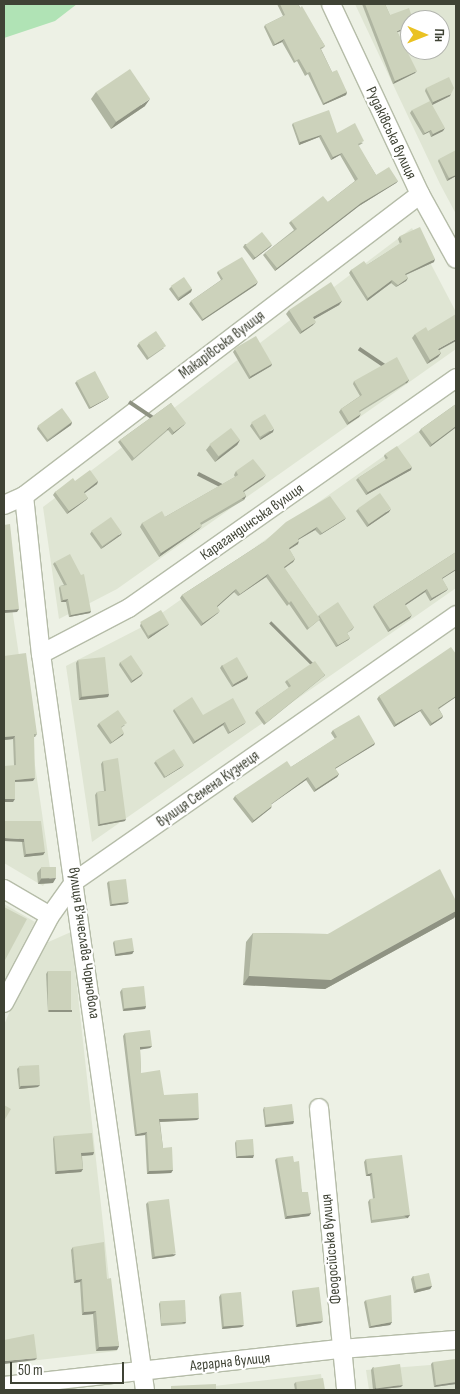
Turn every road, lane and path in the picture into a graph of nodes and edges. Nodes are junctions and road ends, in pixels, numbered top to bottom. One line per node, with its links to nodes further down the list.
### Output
1 (331, 4): 2 (street, Рудаківська вулиця)
2 (420, 194): 3 (street, Рудаківська вулиця); 5 (street, Макарівська вулиця)
3 (456, 259)
4 (456, 378): 8 (street, Карагандинська вулиця)
5 (24, 496): 6 (street, Макарівська вулиця); 8 (street, вулиця В'ячеслава Чорновола)
6 (4, 505)
7 (456, 615): 9 (street, вулиця Семена Кузнеця)
8 (41, 654): 9 (street, вулиця В'ячеслава Чорновола)
9 (75, 881): 11 (street, вулиця Семена Кузнеця); 16 (street, вулиця В'ячеслава Чорновола)
10 (4, 890): 11 (street)
11 (50, 916): 12 (street, вулиця Семена Кузнеця)
12 (4, 1002)
13 (319, 1108): 15 (street, Феодосійська вулиця)
14 (456, 1340): 15 (street, Аграрна вулиця)
15 (341, 1349): 16 (street, Аграрна вулиця); 19 (street, Феодосійська вулиця)
16 (143, 1372): 17 (street, Аграрна вулиця); 18 (street, вулиця В'ячеслава Чорновола)
17 (4, 1386)
18 (145, 1390)
19 (346, 1390)

